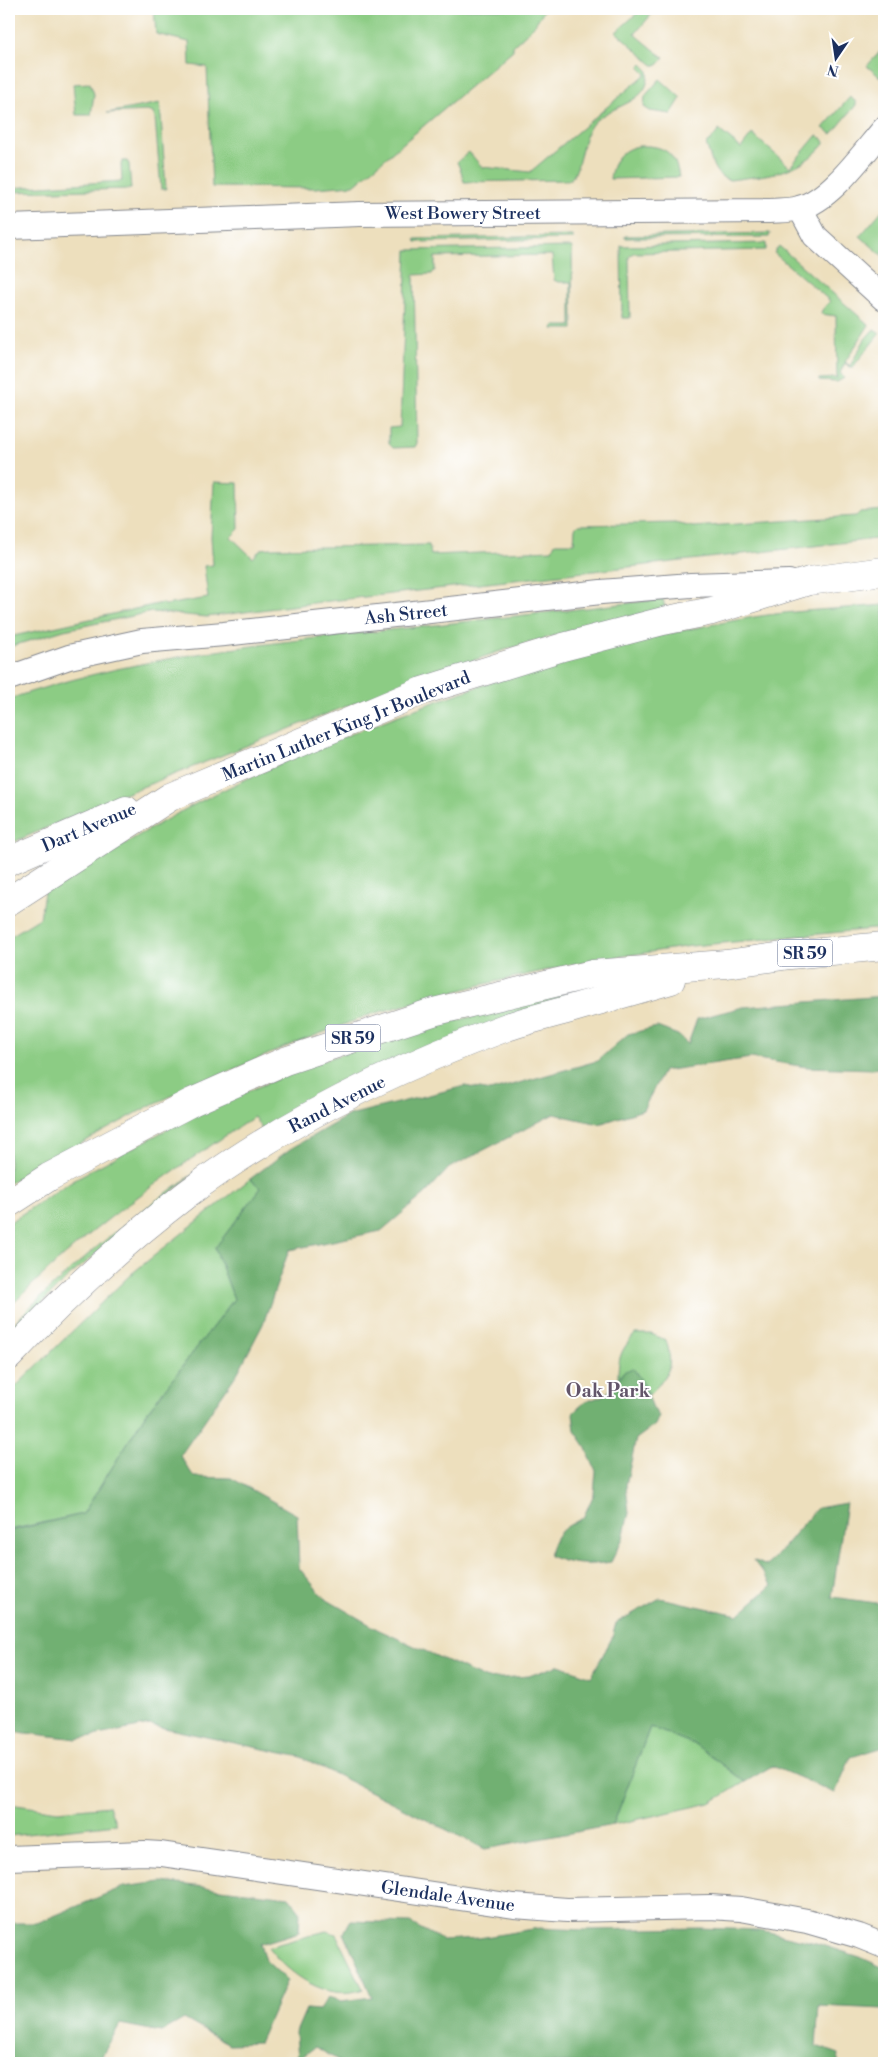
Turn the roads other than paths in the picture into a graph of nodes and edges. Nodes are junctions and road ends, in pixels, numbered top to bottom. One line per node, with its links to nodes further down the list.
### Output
1 (884, 129): 2 (street, West Bowery Street)
2 (800, 208): 3 (street, West Bowery Street); 4 (street)
3 (9, 227)
4 (884, 299)
5 (884, 572): 6 (main road, Martin Luther King Jr Boulevard)
6 (808, 581): 7 (street, Ash Street); 8 (main road, Martin Luther King Jr Boulevard)
7 (9, 678)
8 (170, 797): 9 (main road, Dart Avenue); 10 (main road, Martin Luther King Jr Boulevard)
9 (9, 861)
10 (9, 901)
11 (884, 946): 12 (main road, SR 59)
12 (726, 964): 13 (main road, SR 59); 14 (main road, Rand Avenue / SR 59)
13 (9, 1203)
14 (9, 1356)
15 (9, 1858): 16 (street, Glendale Avenue)
16 (884, 1946)

